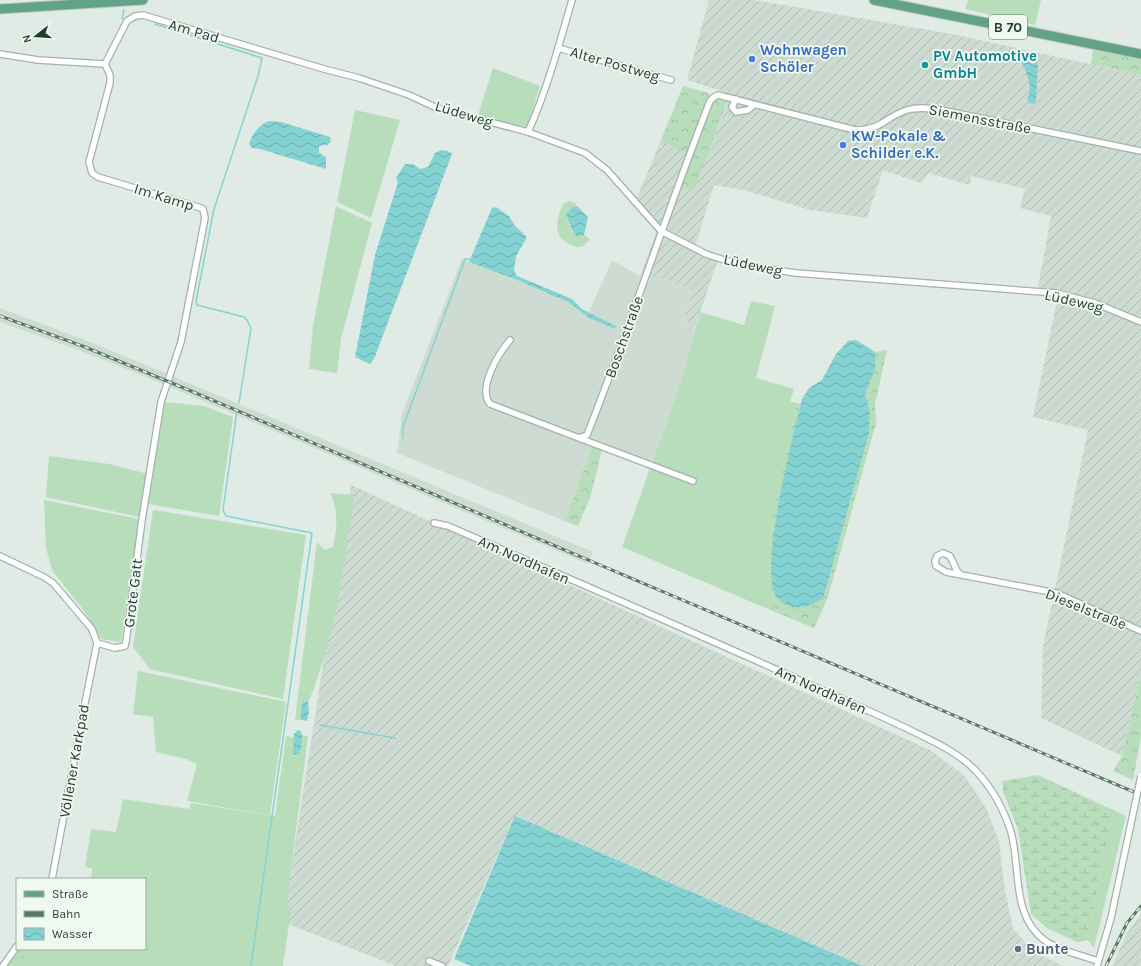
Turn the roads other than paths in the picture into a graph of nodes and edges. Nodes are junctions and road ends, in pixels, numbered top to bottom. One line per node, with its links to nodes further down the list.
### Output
1 (143, 0): 4 (main road)
2 (572, 0): 5 (street, Alter Postweg)
3 (874, 0): 7 (main road, B 70)
4 (0, 9)
5 (558, 48): 9 (street, Alter Postweg); 13 (street, Alter Postweg)
6 (0, 54): 8 (street)
7 (1141, 54)
8 (105, 64): 10 (street, Am Pad); 18 (street, Im Kamp)
9 (671, 80)
10 (409, 95): 13 (street, Lüdeweg)
11 (736, 99): 12 (street, Siemensstraße); 12 (street); 15 (street, Siemensstraße)
12 (754, 105): 14 (street, Siemensstraße)
13 (528, 132): 15 (street, Lüdeweg)
14 (1141, 151)
15 (661, 231): 16 (street, Lüdeweg); 19 (street, Boschstraße)
16 (1141, 322)
17 (510, 340): 19 (street)
18 (169, 378): 25 (street, Grote Gatt)
19 (579, 438): 20 (street)
20 (694, 481)
21 (434, 523): 30 (street, Am Nordhafen)
22 (0, 556): 25 (street)
23 (960, 574): 23 (street, Dieselstraße); 24 (street, Dieselstraße)
24 (1141, 631)
25 (97, 643): 27 (street, Völlener Karkpad)
26 (1141, 776): 30 (street, bridge)
27 (52, 878)
28 (16, 947): 31 (street)
29 (429, 961): 32 (street)
30 (1098, 964)
31 (3, 966)
32 (442, 966)

